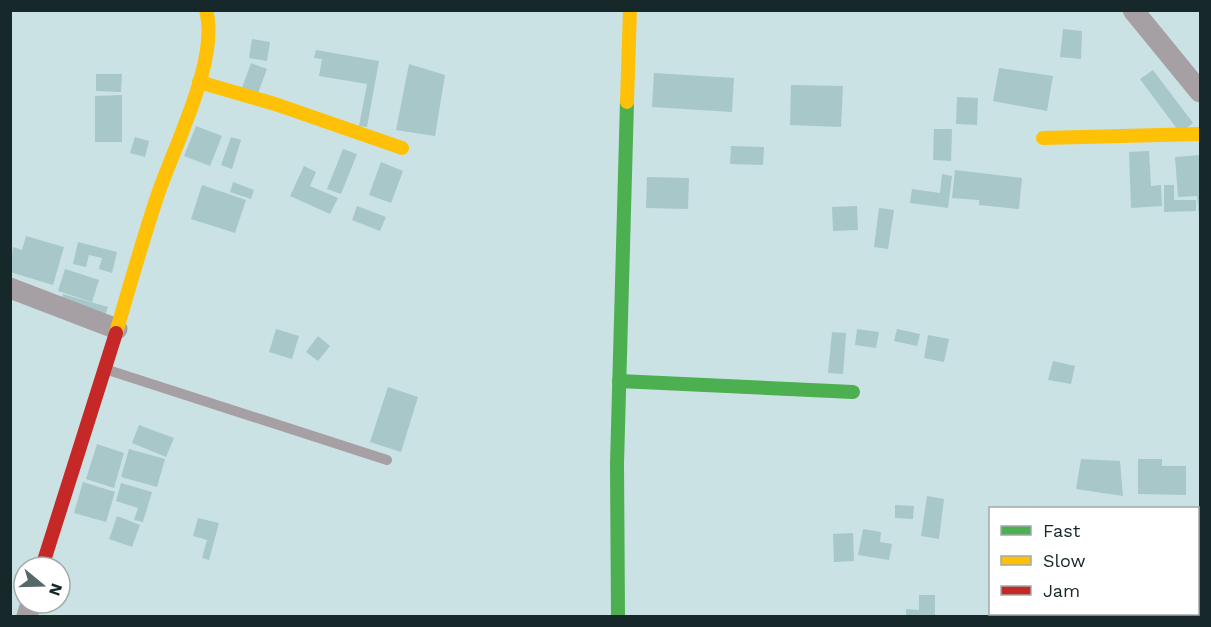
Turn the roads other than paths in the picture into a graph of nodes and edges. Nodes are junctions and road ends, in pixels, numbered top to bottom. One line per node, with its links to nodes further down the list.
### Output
1 (206, 10): 4 (street)
2 (630, 10): 12 (street)
3 (1133, 10): 5 (street)
4 (199, 82): 8 (street); 10 (street)
5 (1200, 92)
6 (1200, 134): 7 (street)
7 (1043, 138)
8 (402, 148)
9 (10, 288): 10 (street)
10 (117, 329): 11 (street)
11 (105, 369): 14 (lane); 15 (street)
12 (619, 381): 13 (street); 16 (street)
13 (853, 392)
14 (387, 460)
15 (46, 555)
16 (618, 616)

